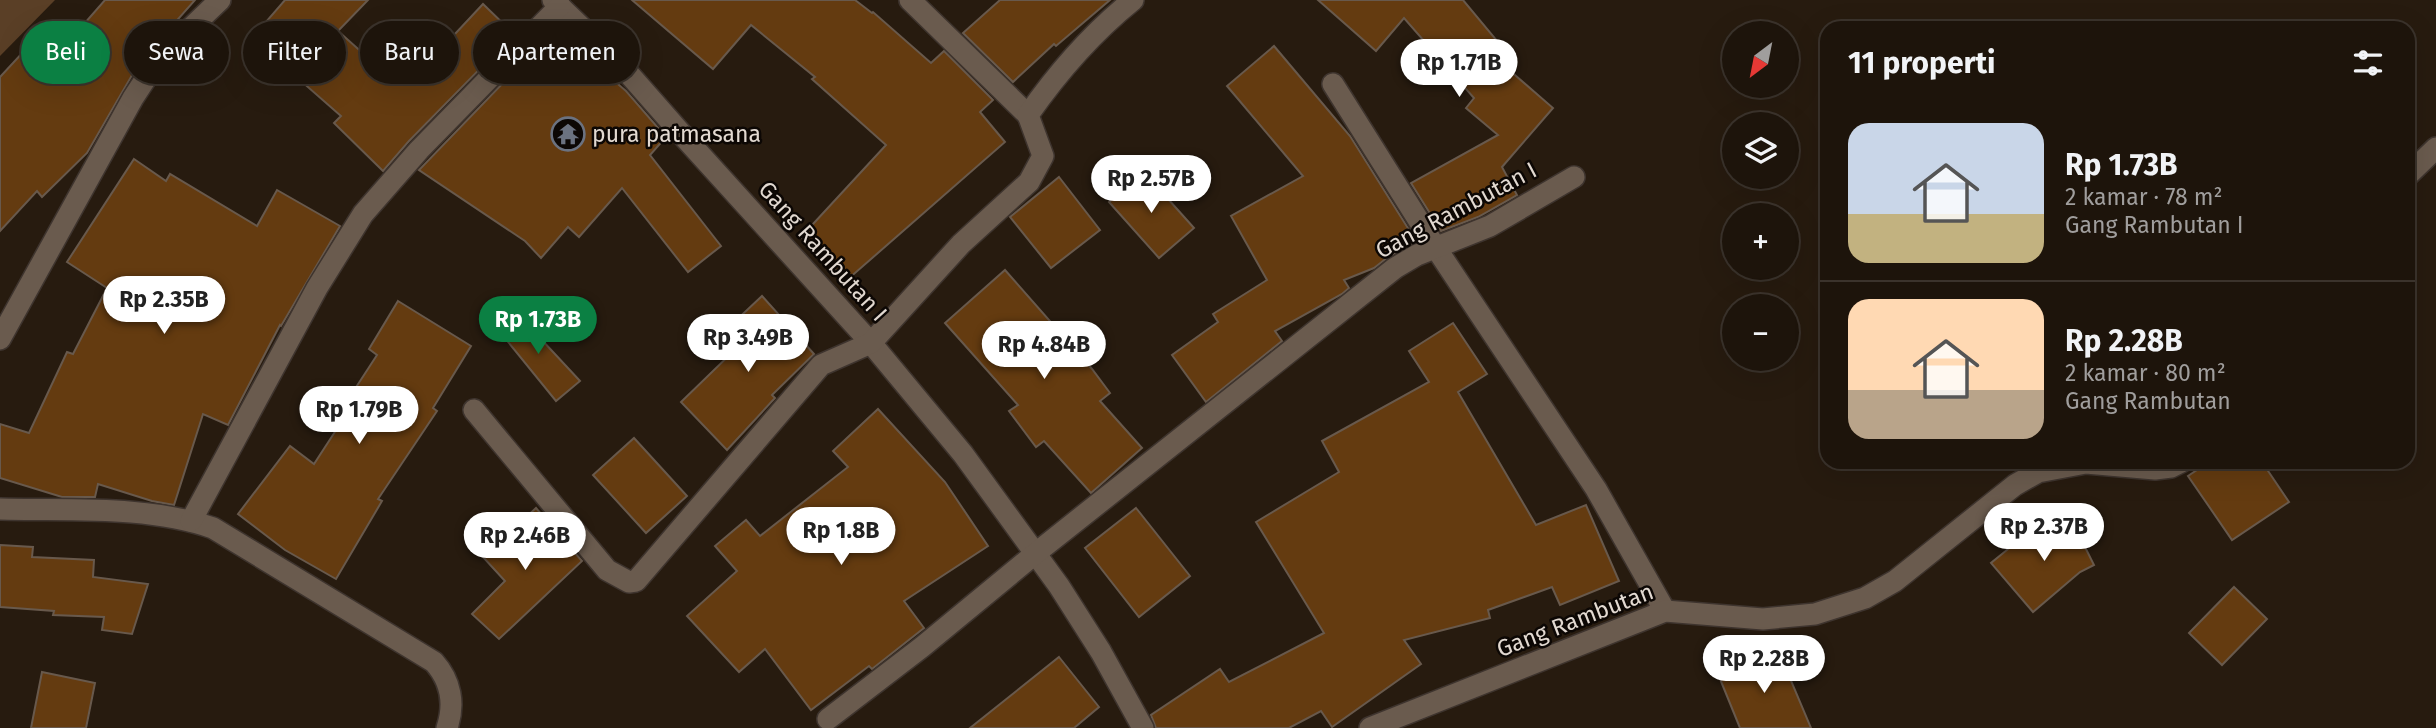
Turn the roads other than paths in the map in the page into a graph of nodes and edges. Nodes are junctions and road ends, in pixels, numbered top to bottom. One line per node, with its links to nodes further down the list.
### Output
1 (220, 0): 11 (street)
2 (910, 0): 6 (street)
3 (1133, 0): 6 (street)
4 (556, 3): 12 (street, Gang Rambutan I); 16 (street)
5 (1333, 84): 10 (street)
6 (1028, 115): 12 (street)
7 (2436, 148): 8 (street)
8 (2415, 168)
9 (1574, 177): 10 (street, Gang Rambutan I)
10 (1436, 248): 17 (street, Gang Rambutan I); 18 (street)
11 (0, 339)
12 (871, 342): 13 (street); 17 (street, Gang Rambutan I)
13 (474, 410)
14 (2054, 469): 18 (street, Gang Rambutan)
15 (0, 509): 16 (street)
16 (191, 520): 20 (street)
17 (1036, 553): 19 (street, Gang Rambutan I); 21 (street, Gang Rambutan I)
18 (1665, 611): 22 (street, Gang Rambutan)
19 (828, 719)
20 (447, 728)
21 (1143, 728)
22 (1370, 728)

